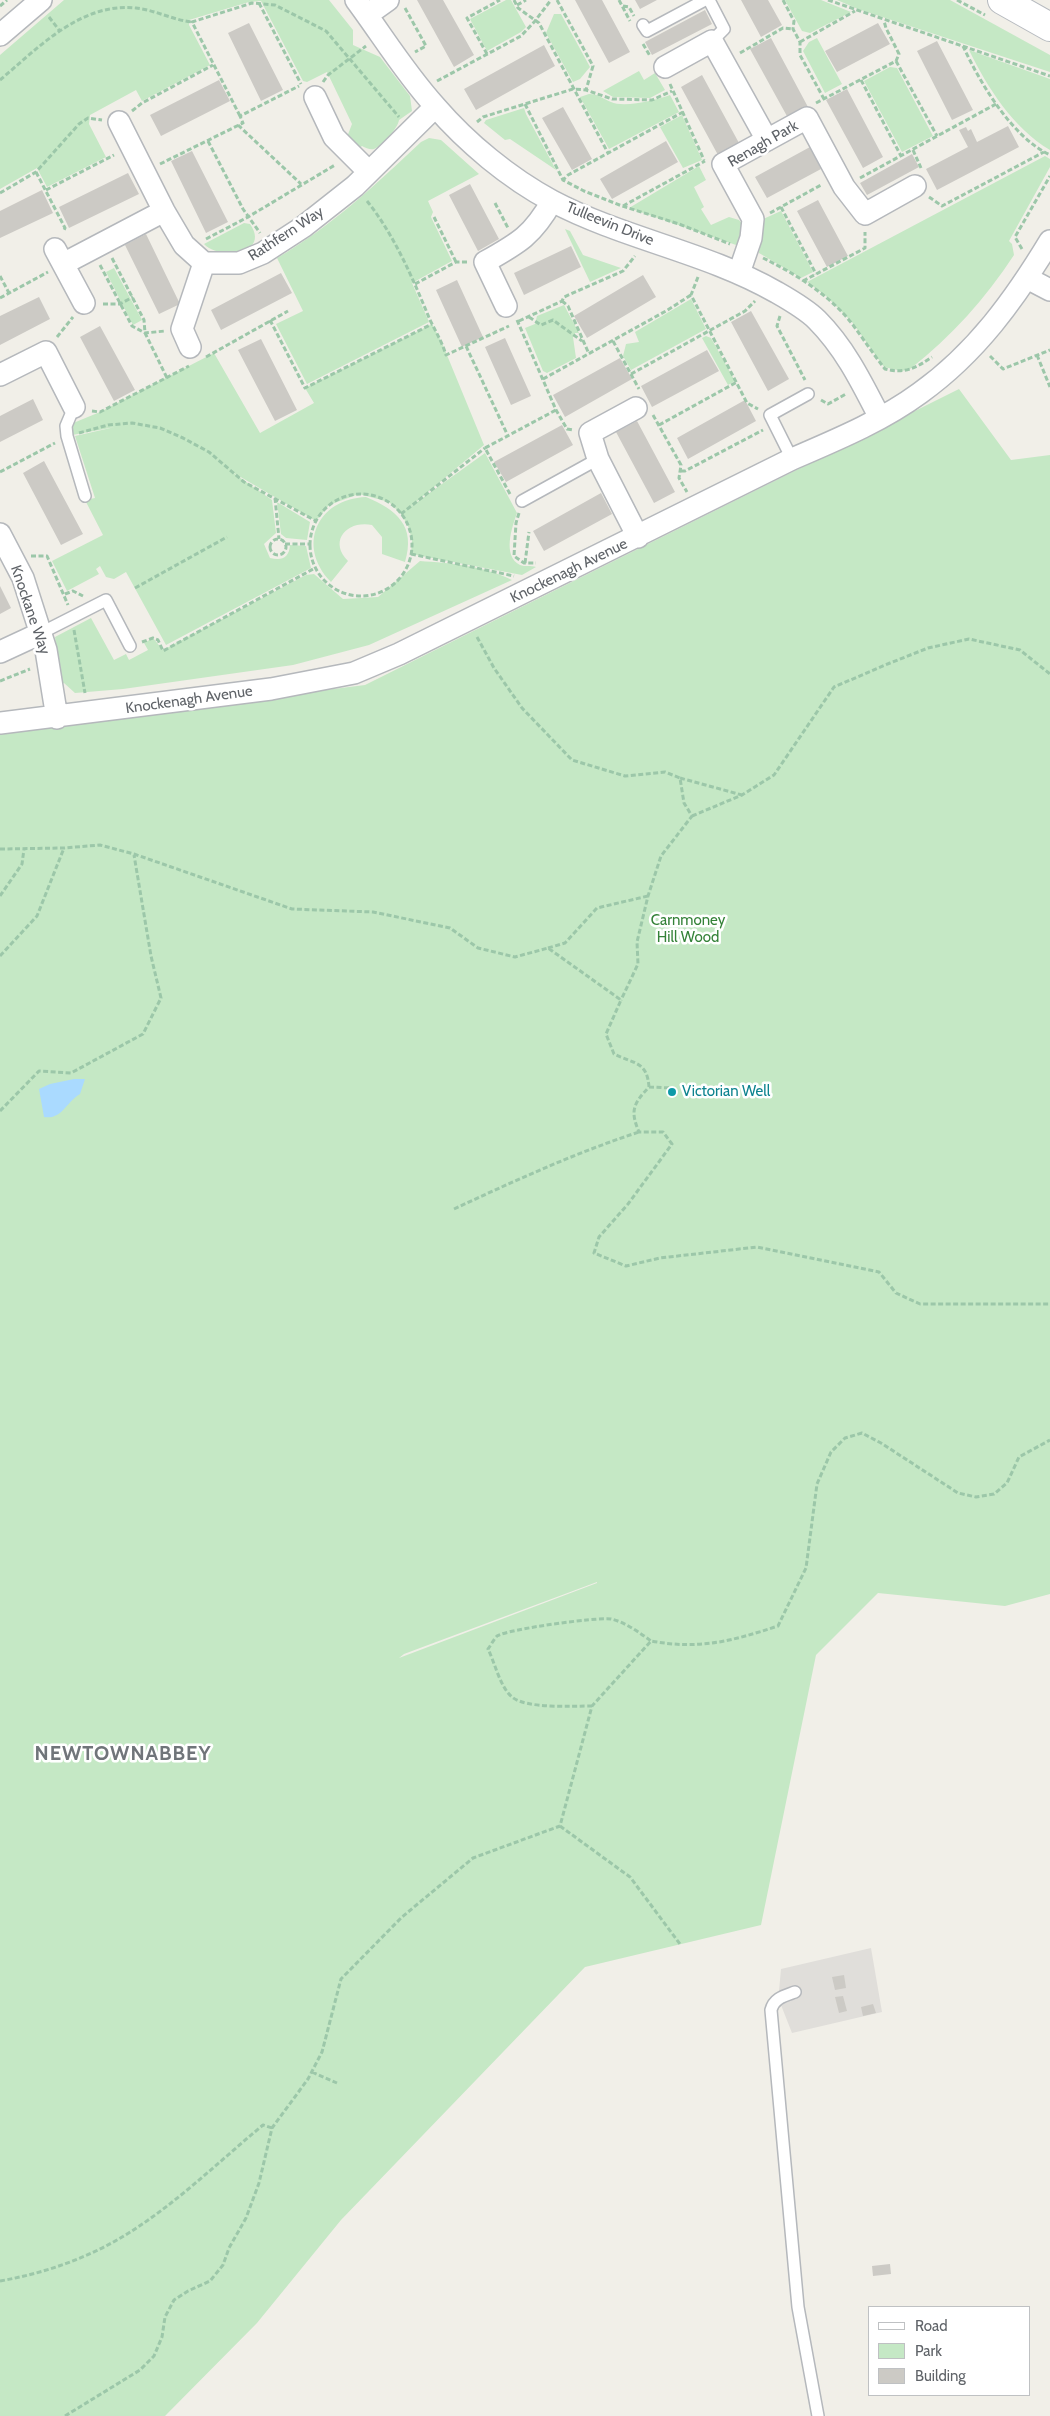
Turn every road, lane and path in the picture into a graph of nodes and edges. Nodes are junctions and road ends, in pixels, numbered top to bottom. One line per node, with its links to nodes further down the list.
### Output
1 (7, 0): 15 (path)
2 (41, 0): 24 (street)
3 (500, 0): 28 (path)
4 (514, 0): 14 (path)
5 (526, 0): 14 (path)
6 (551, 0): 18 (path)
7 (557, 0): 38 (path)
8 (707, 0): 21 (lane); 25 (lane)
9 (783, 0): 23 (path)
10 (828, 0): 17 (path)
11 (1002, 0): 22 (main road)
12 (259, 2): 20 (path); 29 (path); 39 (path)
13 (396, 4): 16 (street); 31 (path)
14 (516, 5): 18 (path)
15 (0, 6)
16 (361, 7): 31 (street, Tulleevin Drive)
17 (855, 11): 19 (path); 26 (path)
18 (536, 21): 28 (path); 37 (path)
19 (884, 21): 27 (path); 30 (path)
20 (192, 22): 35 (path); 46 (path)
21 (643, 25)
22 (1050, 27)
23 (793, 29): 26 (path); 32 (path)
24 (0, 35)
25 (712, 41): 32 (street); 33 (street)
26 (800, 42): 41 (path)
27 (963, 46): 34 (path); 44 (path)
28 (486, 54): 42 (path)
29 (350, 59): 39 (path); 50 (path)
30 (896, 61): 36 (path); 52 (path)
31 (400, 62): 42 (street, Tulleevin Drive)
32 (724, 62): 54 (street)
33 (665, 67)
34 (1050, 76)
35 (0, 80)
36 (861, 80): 41 (path); 61 (path)
37 (573, 89): 38 (path); 43 (path); 58 (path)
38 (586, 90): 40 (path)
39 (308, 91): 46 (path); 60 (street)
40 (672, 91)
41 (824, 99): 47 (path)
42 (429, 100): 50 (street, Rathfern Way); 51 (street, Tulleevin Drive)
43 (525, 104): 51 (path); 67 (path)
44 (996, 104): 52 (path); 57 (path)
45 (683, 112): 58 (path)
46 (240, 116): 49 (path)
47 (807, 118): 54 (street, Renagh Park); 68 (street, Renagh Park)
48 (119, 122): 55 (street)
49 (238, 125): 53 (path); 69 (path)
50 (412, 130): 65 (street, Rathfern Way)
51 (463, 135): 72 (street, Tulleevin Drive)
52 (937, 136): 56 (path)
53 (208, 140): 64 (path); 79 (path)
54 (767, 140): 62 (street, Renagh Park)
55 (132, 146): 64 (street); 71 (path)
56 (912, 150): 61 (path); 70 (path)
57 (1044, 152): 59 (path); 70 (path)
58 (608, 153): 67 (path)
59 (1050, 155)
60 (352, 156): 65 (street); 69 (path)
61 (901, 156): 68 (path)
62 (723, 164): 74 (path); 80 (street, Renagh Park)
63 (36, 172): 71 (path)
64 (145, 172): 76 (street)
65 (369, 172): 87 (street, Rathfern Way)
66 (1050, 176): 90 (path)
67 (563, 180): 72 (path); 74 (path)
68 (841, 181): 75 (path); 77 (street, Renagh Park)
69 (301, 184): 79 (path)
70 (915, 186): 77 (street)
71 (46, 190): 82 (path)
72 (547, 197): 81 (street, Tulleevin Drive); 84 (street)
73 (495, 203): 84 (path)
74 (622, 206): 81 (path); 88 (path)
75 (780, 207): 80 (path); 96 (path)
76 (164, 211): 85 (street); 86 (street)
77 (865, 214): 96 (path)
78 (434, 217): 92 (path)
79 (248, 218): 86 (path); 87 (path)
80 (753, 219): 88 (street)
81 (609, 227): 91 (street, Tulleevin Drive)
82 (65, 228)
83 (1050, 242): 98 (street, Knockenagh Avenue)
84 (516, 244): 93 (street)
85 (98, 245): 89 (street); 105 (path); 109 (path)
86 (184, 245): 94 (street)
87 (269, 249): 94 (street, Rathfern Way)
88 (747, 251): 95 (street); 99 (path)
89 (59, 257): 102 (path); 108 (street)
90 (1017, 257)
91 (705, 260): 95 (street, Tulleevin Drive); 104 (path)
92 (456, 262): 93 (path); 100 (path)
93 (486, 262): 110 (street)
94 (204, 263): 124 (street)
95 (739, 273): 103 (street, Tulleevin Drive)
96 (816, 274): 99 (path)
97 (0, 276): 102 (path)
98 (1027, 278): 101 (street); 119 (street, Knockenagh Avenue)
99 (803, 281): 123 (path)
100 (415, 284)
101 (1050, 290)
102 (9, 293): 106 (path)
103 (777, 293): 115 (path); 133 (path); 136 (street, Tulleevin Drive)
104 (691, 295): 115 (path); 118 (path)
105 (133, 297): 109 (path); 116 (path)
106 (0, 298)
107 (562, 302): 117 (path)
108 (84, 303)
109 (120, 304): 116 (path)
110 (506, 306): 129 (path)
111 (288, 311): 113 (path)
112 (529, 317): 117 (path)
113 (270, 320): 114 (path); 124 (path)
114 (432, 324)
115 (710, 330): 126 (path); 130 (path)
116 (145, 333): 128 (path)
117 (582, 341): 122 (path)
118 (613, 341): 122 (path); 126 (path)
119 (977, 344): 125 (path); 136 (street, Knockenagh Avenue)
120 (466, 346): 141 (path)
121 (1050, 350): 125 (path)
122 (589, 354): 129 (path)
123 (936, 354)
124 (197, 356): 128 (path)
125 (1037, 356): 131 (path)
126 (631, 374): 134 (path)
127 (0, 375): 135 (street)
128 (167, 378): 135 (path)
129 (543, 379): 139 (path)
130 (737, 382): 137 (path); 138 (path)
131 (1050, 387)
132 (846, 393): 133 (path)
133 (808, 394): 137 (lane)
134 (643, 404): 138 (path); 139 (street)
135 (74, 407): 140 (lane)
136 (880, 418): 144 (street, Knockenagh Avenue)
137 (772, 419): 144 (lane); 145 (path)
138 (659, 425): 145 (path)
139 (590, 433): 143 (street)
140 (67, 436): 146 (path); 147 (lane); 148 (path)
141 (508, 436)
142 (485, 448): 151 (path)
143 (598, 459): 149 (lane); 156 (street)
144 (792, 459): 150 (street, Knockenagh Avenue)
145 (681, 471): 150 (path)
146 (0, 472)
147 (86, 496)
148 (275, 498): 152 (path); 157 (path)
149 (522, 501)
150 (695, 508): 156 (street, Knockenagh Avenue)
151 (401, 514): 152 (path); 160 (path)
152 (316, 521): 159 (path)
153 (529, 532): 161 (path)
154 (0, 534): 166 (street, Knockane Way)
155 (227, 537): 163 (path)
156 (638, 537): 164 (street, Knockenagh Avenue)
157 (279, 539): 158 (path); 158 (path)
158 (285, 544): 159 (path)
159 (310, 544): 162 (path)
160 (411, 554): 162 (path); 164 (path)
161 (525, 564)
162 (315, 568): 167 (path)
163 (135, 588)
164 (534, 588): 165 (street, Knockenagh Avenue)
165 (468, 621): 172 (street, Knockenagh Avenue); 174 (path)
166 (41, 633): 167 (lane); 168 (street); 169 (street, Knockane Way)
167 (130, 646)
168 (0, 652)
169 (48, 662): 171 (path); 172 (street, Knockane Way)
170 (1050, 674): 175 (path)
171 (0, 681)
172 (57, 718): 173 (street, Knockenagh Avenue)
173 (0, 723)
174 (680, 778): 175 (path); 176 (path)
175 (742, 795): 176 (path)
176 (692, 816): 182 (path)
177 (24, 848): 178 (path); 179 (path); 181 (path)
178 (64, 848): 180 (path); 184 (path)
179 (0, 849)
180 (134, 854): 183 (path); 188 (path)
181 (0, 896)
182 (648, 896): 183 (path); 185 (path)
183 (548, 948): 185 (path)
184 (0, 956)
185 (620, 1000): 186 (path)
186 (649, 1087): 187 (path); 189 (path)
187 (672, 1088)
188 (0, 1111)
189 (639, 1132): 190 (path); 191 (path)
190 (454, 1209)
191 (1050, 1304)
192 (1050, 1440): 193 (path)
193 (651, 1641): 194 (path); 194 (path)
194 (592, 1706): 195 (path)
195 (560, 1826): 196 (path); 198 (path)
196 (680, 1944)
197 (795, 1992): 203 (lane)
198 (312, 2072): 199 (path); 200 (path)
199 (337, 2083)
200 (272, 2128): 201 (path); 202 (path)
201 (0, 2281)
202 (66, 2416)
203 (818, 2416)

